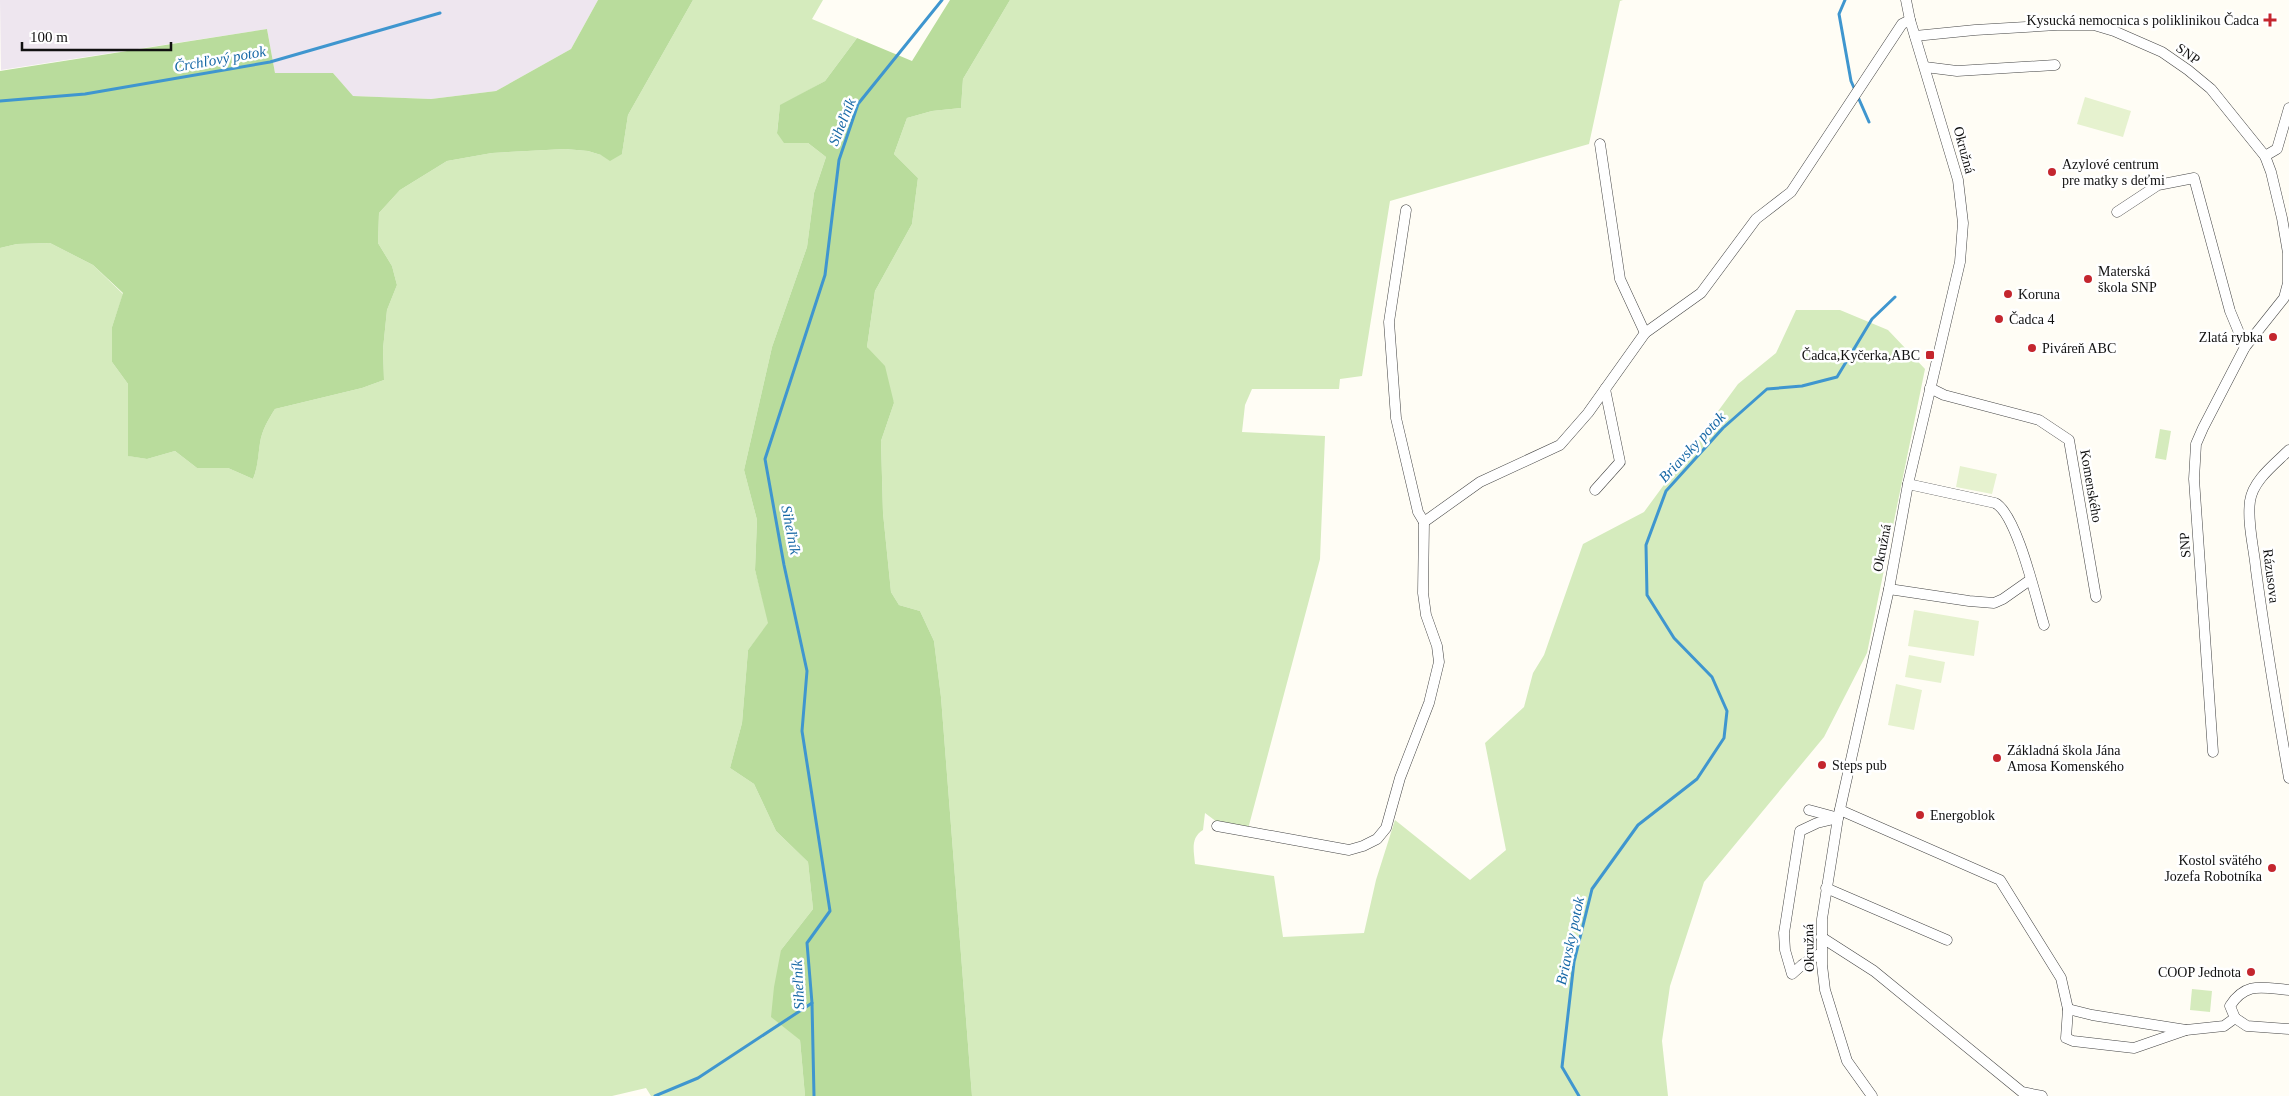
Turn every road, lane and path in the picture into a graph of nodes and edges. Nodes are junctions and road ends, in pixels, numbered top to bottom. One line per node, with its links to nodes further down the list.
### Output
1 (1906, 0): 2 (street, Okružná)
2 (1910, 20): 3 (street, Okružná); 12 (street)
3 (1915, 36): 5 (street, Okružná); 8 (street, SNP)
4 (2055, 65): 5 (street)
5 (1925, 67): 14 (street, Okružná)
6 (2289, 108): 8 (street)
7 (1600, 144): 12 (street)
8 (2265, 156): 11 (street, SNP)
9 (1406, 210): 19 (street)
10 (2117, 212): 13 (street)
11 (2286, 219): 13 (street, SNP)
12 (1645, 333): 15 (street)
13 (2245, 347): 24 (street, SNP)
14 (1930, 388): 17 (street, Okružná); 22 (street, Komenského)
15 (1604, 389): 18 (street); 19 (street)
16 (2289, 450): 25 (street, Rázusova)
17 (1908, 484): 20 (street); 21 (street, Okružná)
18 (1595, 490)
19 (1424, 522): 28 (street)
20 (2030, 580): 21 (street); 23 (street)
21 (1889, 589): 27 (street, Okružná)
22 (2096, 597)
23 (2044, 625)
24 (2213, 752)
25 (2289, 778)
26 (1809, 810): 27 (street)
27 (1839, 814): 29 (street, Okružná); 32 (street); 34 (street)
28 (1217, 826)
29 (1826, 888): 30 (street, Okružná); 31 (street)
30 (1821, 937): 32 (street, Okružná); 39 (street)
31 (1947, 940)
32 (1821, 953): 38 (street, Okružná)
33 (2289, 990): 35 (street)
34 (2068, 1009): 37 (street); 37 (street)
35 (2235, 1018): 36 (street); 37 (street)
36 (2289, 1029)
37 (2186, 1030)
38 (1872, 1096)
39 (2042, 1096)

